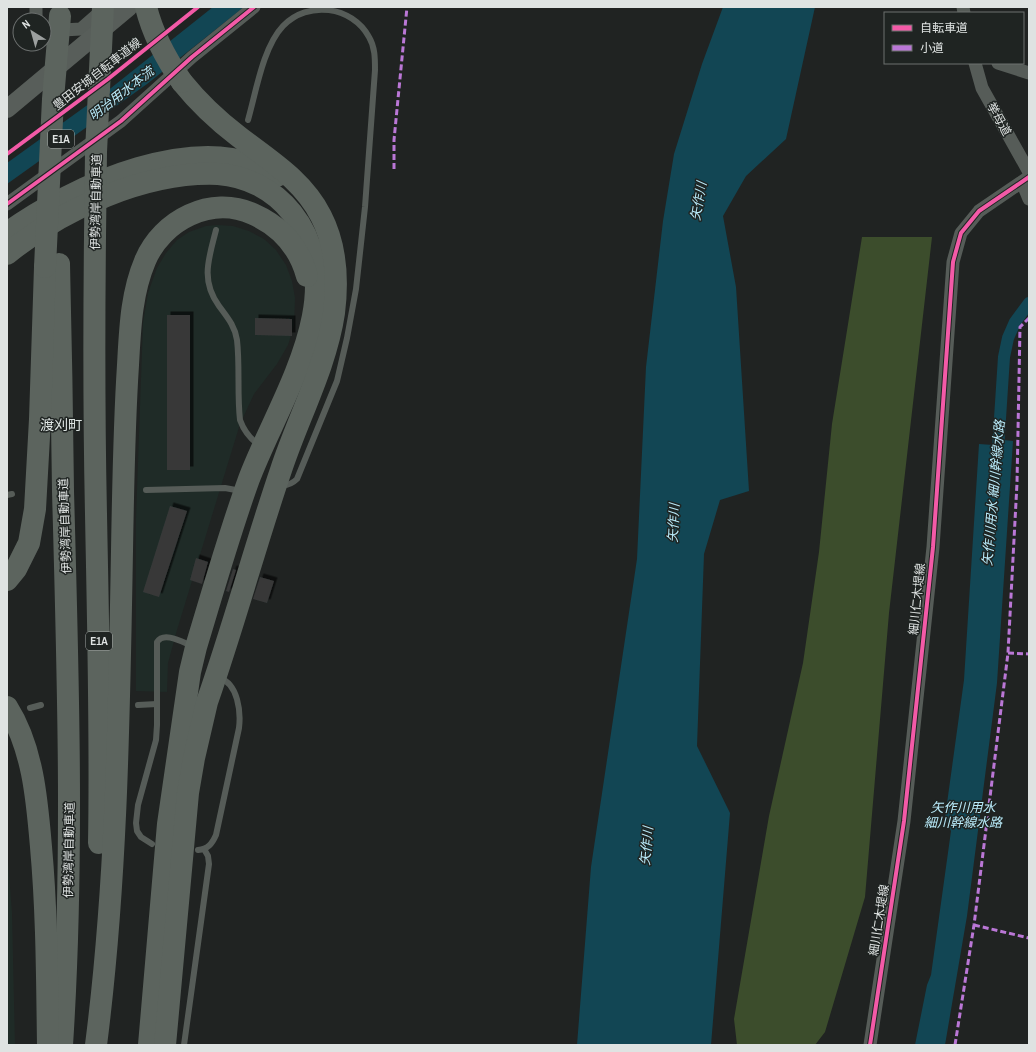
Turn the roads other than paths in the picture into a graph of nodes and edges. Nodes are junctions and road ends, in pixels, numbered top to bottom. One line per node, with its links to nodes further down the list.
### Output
1 (102, 7): 37 (highway, 伊勢湾岸自動車道 / E1A, bridge)
2 (106, 7): 7 (street)
3 (129, 7): 11 (street)
4 (146, 7): 20 (highway, bridge)
5 (254, 7): 15 (street)
6 (63, 11): 19 (highway, bridge)
7 (52, 31)
8 (975, 64): 13 (street, 挙母道)
9 (1001, 64): 10 (street)
10 (1029, 73)
11 (7, 110)
12 (248, 120): 23 (lane)
13 (1027, 177): 14 (street, 挙母道); 42 (street, 細川仁木堤線)
14 (1029, 199)
15 (7, 204)
16 (216, 230): 22 (lane)
17 (7, 233): 20 (highway)
18 (7, 254): 21 (highway)
19 (52, 265): 26 (highway); 36 (highway, 伊勢湾岸自動車道)
20 (335, 276): 23 (highway)
21 (306, 343): 22 (highway); 38 (highway)
22 (262, 446): 25 (highway)
23 (276, 484): 28 (highway)
24 (146, 490): 25 (lane)
25 (244, 492): 27 (highway)
26 (7, 580)
27 (196, 647): 29 (lane); 39 (highway)
28 (216, 676): 40 (highway); 41 (lane)
29 (156, 704): 31 (lane); 34 (lane)
30 (41, 705): 33 (lane)
31 (138, 705)
32 (7, 706): 35 (highway)
33 (30, 708)
34 (152, 844)
35 (48, 1045)
36 (62, 1045)
37 (92, 1045)
38 (96, 1045)
39 (149, 1045)
40 (165, 1045)
41 (184, 1045)
42 (870, 1045)

